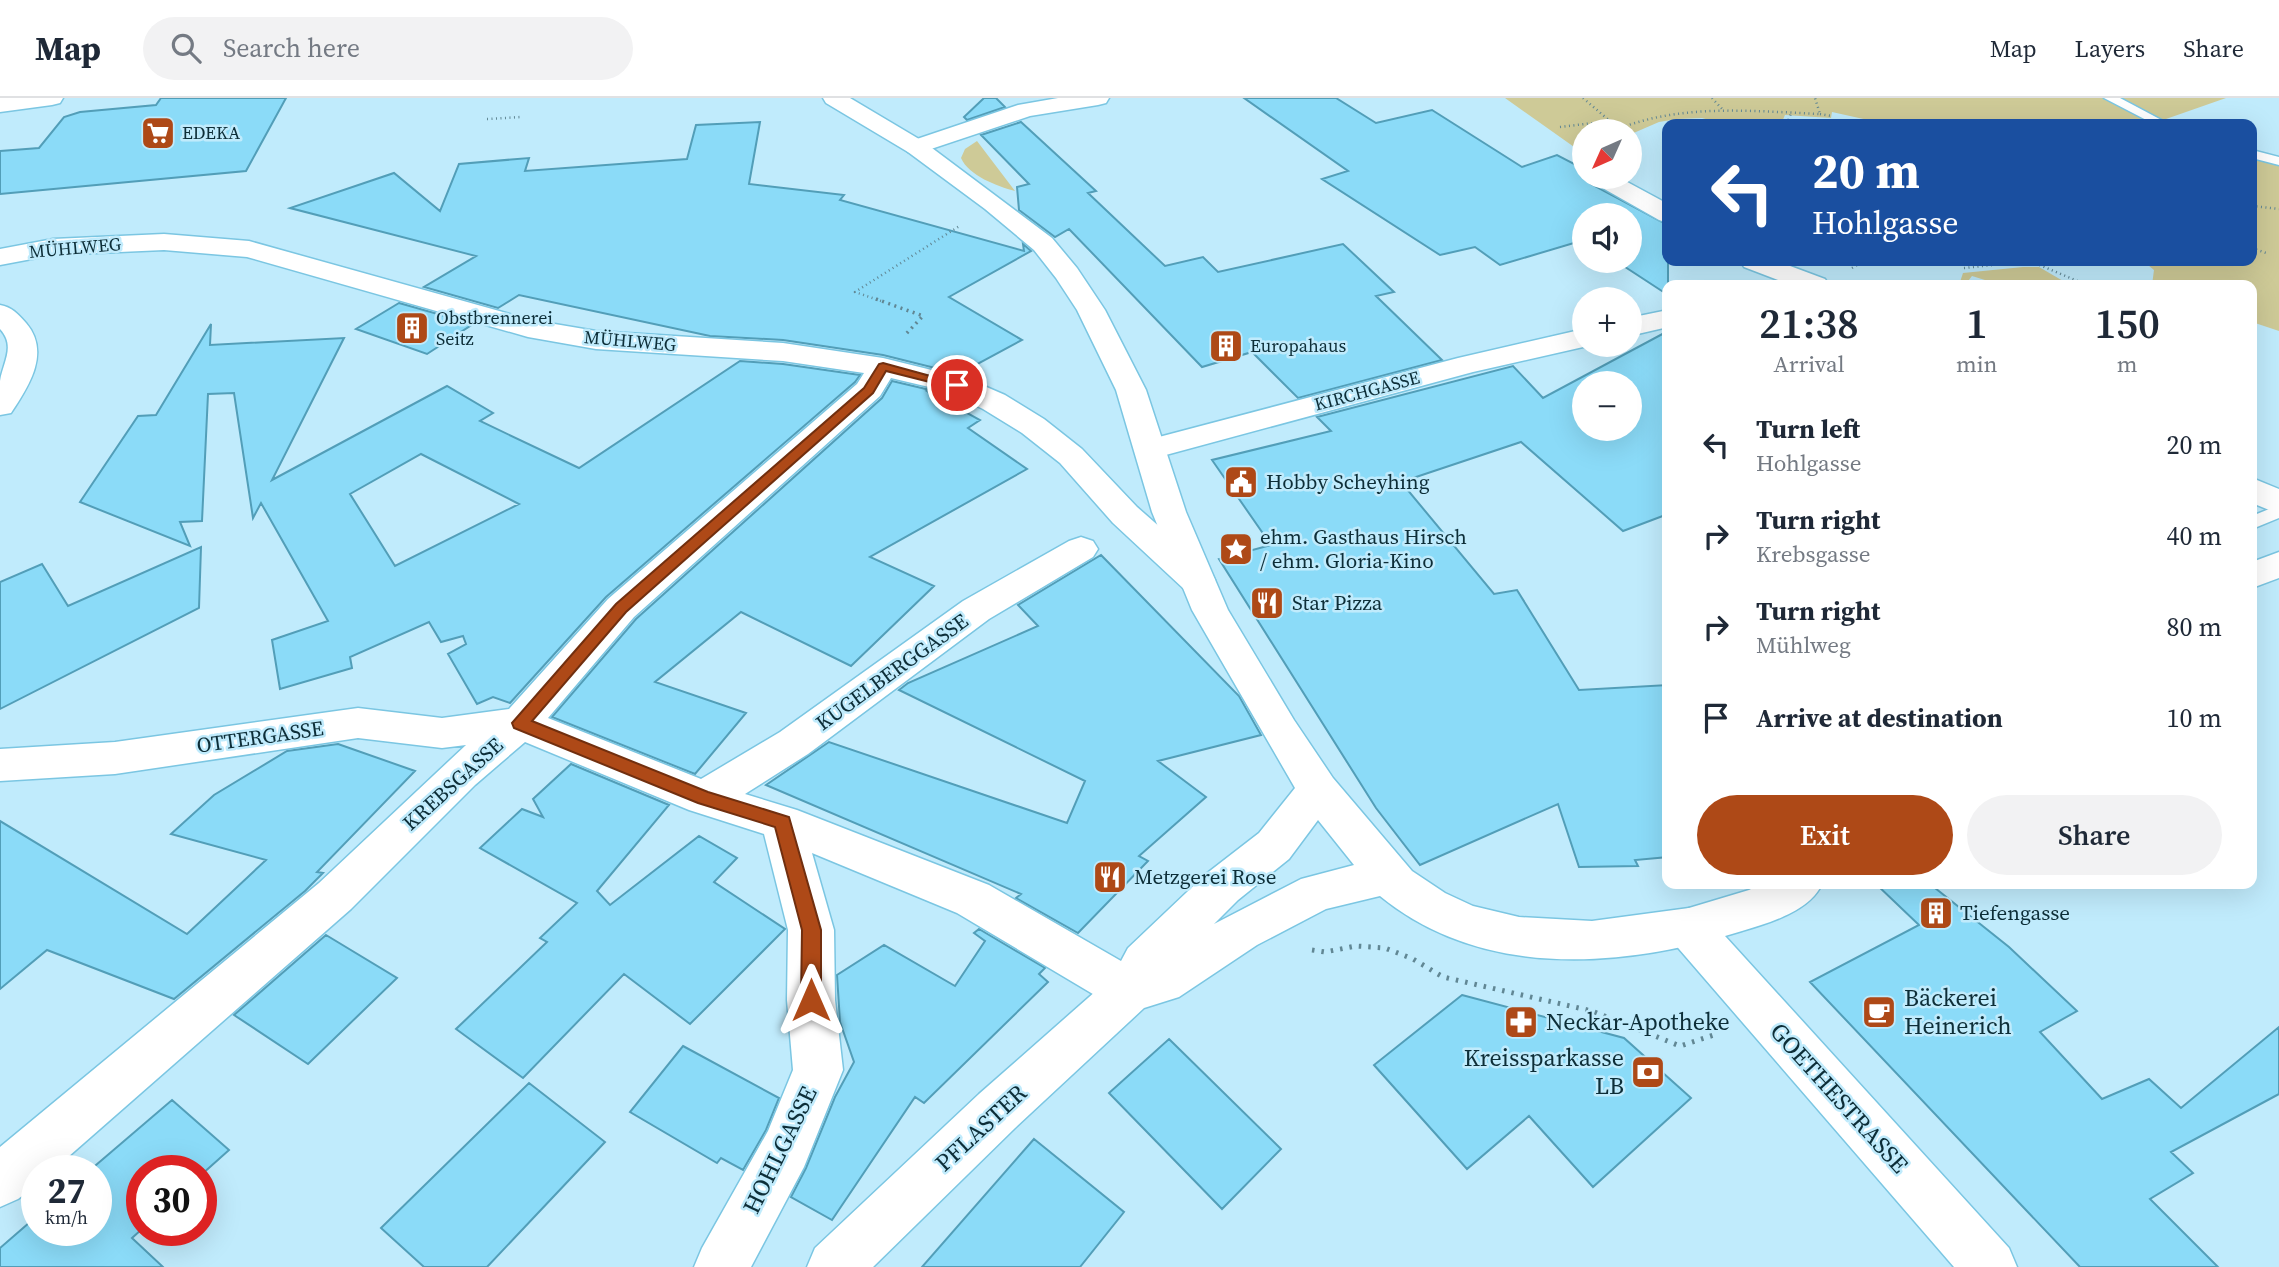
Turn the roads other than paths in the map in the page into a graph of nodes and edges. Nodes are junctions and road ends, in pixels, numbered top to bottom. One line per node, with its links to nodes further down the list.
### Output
1 (52, 98): 6 (street)
2 (834, 98): 8 (street)
3 (1098, 98): 5 (street)
4 (2110, 98): 7 (lane)
5 (1029, 104): 8 (street)
6 (0, 105)
7 (2152, 119)
8 (916, 147): 24 (street)
9 (2257, 155): 10 (lane)
10 (2279, 162)
11 (1622, 189): 12 (street)
12 (1662, 212)
13 (0, 257): 22 (street, MÜHLWEG)
14 (1764, 266): 16 (street)
15 (1830, 266): 17 (street)
16 (1793, 280)
17 (1808, 280)
18 (0, 313): 23 (street)
19 (1662, 319): 20 (street)
20 (1642, 324)
21 (1572, 341): 24 (street, KIRCHGASSE)
22 (883, 366): 32 (street, MÜHLWEG); 33 (street, KREBSGASSE)
23 (0, 406)
24 (1151, 449): 32 (street)
25 (2257, 492): 26 (street)
26 (2279, 503)
27 (2279, 512): 28 (lane)
28 (2257, 521)
29 (1081, 549): 36 (street, KUGELBERGGASSE)
30 (2279, 564): 31 (street)
31 (2257, 574)
32 (1197, 580): 35 (street)
33 (520, 723): 34 (street, OTTERGASSE); 36 (street); 42 (street, KREBSGASSE)
34 (0, 765)
35 (1318, 790): 38 (street); 41 (street, PFLASTER)
36 (704, 798): 37 (street)
37 (782, 822): 41 (street); 43 (street, HOHLGASSE)
38 (1387, 876): 40 (street); 41 (street, PFLASTER)
39 (1791, 889): 40 (street)
40 (1689, 928): 45 (street, GOETHESTRASSE)
41 (1130, 991): 44 (street, PFLASTER)
42 (0, 1181)
43 (721, 1267)
44 (834, 1267)
45 (1990, 1267)

